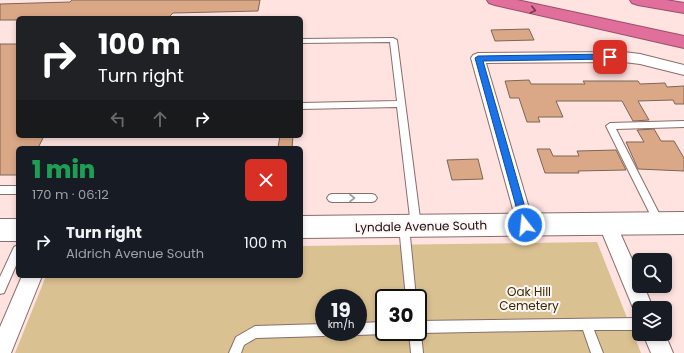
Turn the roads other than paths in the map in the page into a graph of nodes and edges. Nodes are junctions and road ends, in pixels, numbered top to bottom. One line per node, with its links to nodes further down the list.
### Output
1 (495, 0): 5 (highway, one-way to 5)
2 (638, 0): 3 (highway)
3 (684, 8)
4 (303, 41): 7 (lane)
5 (684, 42)
6 (684, 70): 17 (street)
7 (401, 104): 8 (lane); 18 (lane)
8 (303, 106)
9 (684, 124): 15 (lane)
10 (0, 190): 11 (lane)
11 (16, 190)
12 (332, 198): 13 (lane, one-way to 13)
13 (372, 198)
14 (607, 223): 15 (main road, Lyndale Avenue South); 17 (main road, Lyndale Avenue South); 26 (street)
15 (659, 223): 16 (main road, Lyndale Avenue South)
16 (684, 223)
17 (525, 225): 18 (main road, Lyndale Avenue South)
18 (410, 226): 19 (main road, Lyndale Avenue South); 25 (lane)
19 (303, 227)
20 (0, 230): 21 (main road)
21 (16, 230)
22 (16, 254): 24 (lane)
23 (31, 278): 33 (street)
24 (0, 289)
25 (411, 289)
26 (640, 301)
27 (632, 324): 28 (lane)
28 (587, 325): 29 (lane); 36 (lane)
29 (427, 327)
30 (315, 330): 34 (lane)
31 (416, 341): 35 (lane)
32 (657, 341): 37 (street)
33 (0, 353)
34 (235, 353)
35 (417, 353)
36 (597, 353)
37 (662, 353)

